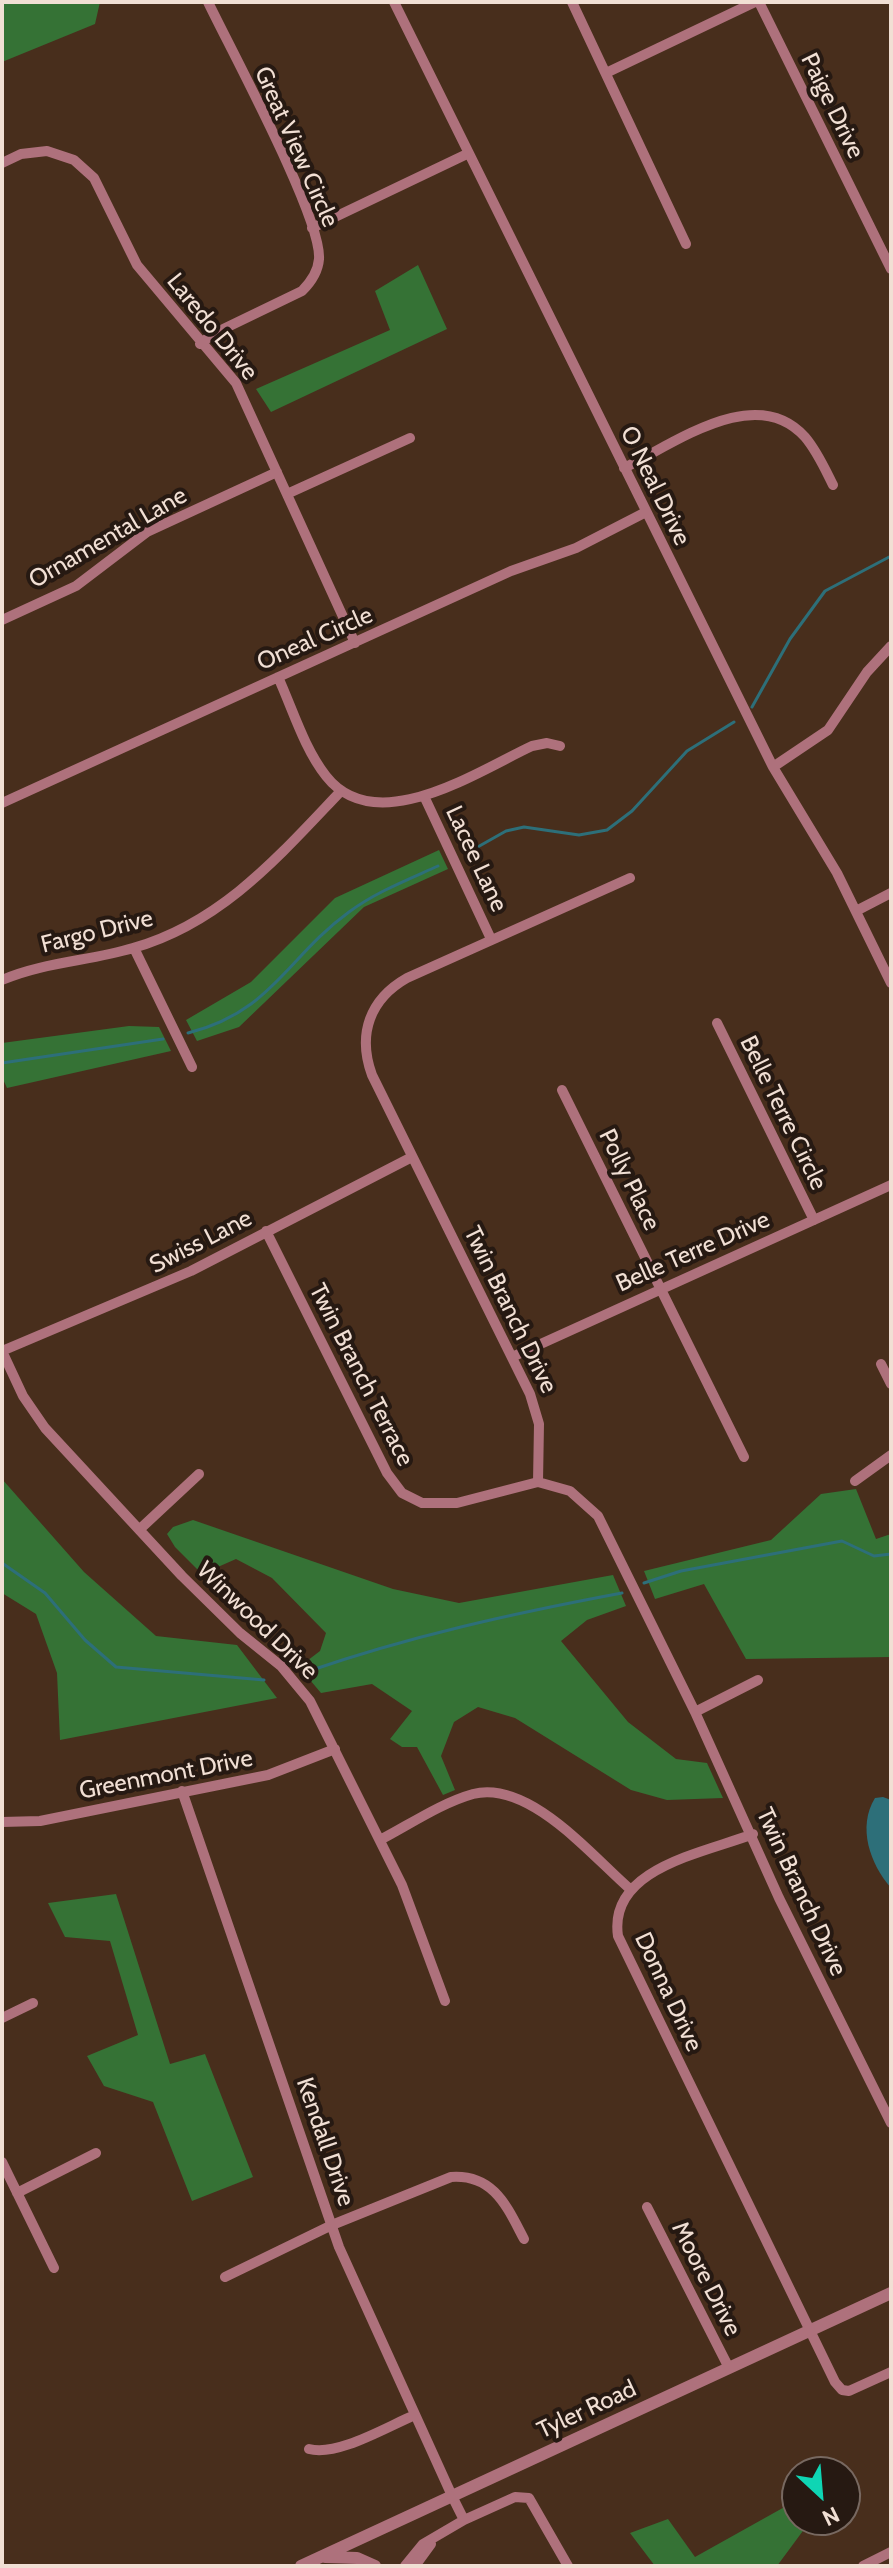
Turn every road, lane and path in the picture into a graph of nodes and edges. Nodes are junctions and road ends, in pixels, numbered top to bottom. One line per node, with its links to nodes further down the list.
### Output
1 (208, 2): 8 (street, Great View Circle)
2 (394, 2): 6 (street, O Neal Drive)
3 (572, 2): 5 (street)
4 (757, 2): 5 (street); 10 (street, Paige Drive)
5 (606, 73): 9 (street)
6 (467, 154): 8 (street); 13 (street, O Neal Drive)
7 (2, 163): 11 (street, Laredo Drive)
8 (312, 228): 11 (street, Great View Circle)
9 (686, 244)
10 (891, 269)
11 (200, 344): 14 (street, Laredo Drive)
12 (410, 438): 16 (street)
13 (624, 468): 15 (street); 17 (street, O Neal Drive)
14 (277, 472): 16 (street, Laredo Drive); 18 (street, Ornamental Lane)
15 (833, 485)
16 (287, 494): 19 (street, Laredo Drive)
17 (646, 512): 19 (street, Oneal Circle); 23 (street, O Neal Drive)
18 (2, 620)
19 (355, 643): 21 (street, Oneal Circle)
20 (891, 646): 23 (street)
21 (278, 677): 24 (street); 26 (street, Oneal Circle)
22 (560, 746): 25 (street)
23 (773, 767): 29 (street, O Neal Drive)
24 (341, 791): 25 (street); 31 (street, Fargo Drive)
25 (424, 796): 30 (street, Lacee Lane)
26 (2, 803)
27 (630, 878): 30 (street, Twin Branch Drive)
28 (891, 893): 29 (street)
29 (856, 911): 33 (street, O Neal Drive)
30 (491, 939): 37 (street, Twin Branch Drive)
31 (134, 948): 32 (street, Fargo Drive); 35 (street)
32 (2, 980)
33 (891, 983)
34 (717, 1023): 39 (street, Belle Terre Circle)
35 (192, 1067)
36 (562, 1090): 41 (street, Polly Place)
37 (412, 1157): 40 (street, Swiss Lane); 43 (street, Twin Branch Drive)
38 (891, 1185): 39 (street, Belle Terre Drive)
39 (814, 1220): 41 (street, Belle Terre Drive)
40 (266, 1231): 42 (street, Swiss Lane); 50 (street, Twin Branch Terrace)
41 (660, 1288): 43 (street, Belle Terre Drive); 47 (street, Polly Place)
42 (2, 1351): 51 (street, Winwood Drive)
43 (512, 1357): 50 (street, Twin Branch Drive)
44 (881, 1364): 45 (street)
45 (891, 1384)
46 (891, 1455): 49 (street)
47 (744, 1457)
48 (199, 1474): 51 (street)
49 (855, 1481)
50 (538, 1482): 53 (street, Twin Branch Drive)
51 (140, 1529): 54 (street, Winwood Drive)
52 (758, 1680): 53 (street)
53 (695, 1712): 57 (street, Twin Branch Drive)
54 (335, 1749): 55 (street, Greenmont Drive); 58 (street, Winwood Drive)
55 (182, 1791): 56 (street, Greenmont Drive); 68 (street, Kendall Drive)
56 (2, 1822)
57 (753, 1834): 59 (street); 63 (street, Twin Branch Drive)
58 (380, 1840): 59 (street); 60 (street, Winwood Drive)
59 (630, 1889): 73 (street, Donna Drive)
60 (445, 2001)
61 (33, 2003): 62 (street)
62 (2, 2018)
63 (891, 2123)
64 (96, 2153): 66 (street)
65 (2, 2162): 66 (street)
66 (17, 2193): 70 (street)
67 (647, 2207): 74 (street, Moore Drive)
68 (332, 2225): 69 (street); 71 (street); 76 (street, Kendall Drive)
69 (524, 2239)
70 (54, 2268)
71 (225, 2277)
72 (891, 2293): 73 (street, Tyler Road)
73 (811, 2331): 74 (street, Tyler Road); 75 (street, Donna Drive)
74 (729, 2368): 78 (street, Tyler Road)
75 (891, 2372)
76 (415, 2415): 77 (street); 78 (street, Kendall Drive)
77 (309, 2449)
78 (453, 2498): 79 (street, Kendall Drive); 82 (street, Tyler Road)
79 (464, 2520): 80 (street); 87 (street)
80 (439, 2533): 85 (street); 86 (street)
81 (891, 2552): 88 (street)
82 (321, 2557): 83 (street, Tyler Road); 84 (street)
83 (301, 2566)
84 (375, 2566)
85 (405, 2566)
86 (415, 2566)
87 (568, 2566)
88 (863, 2566)

